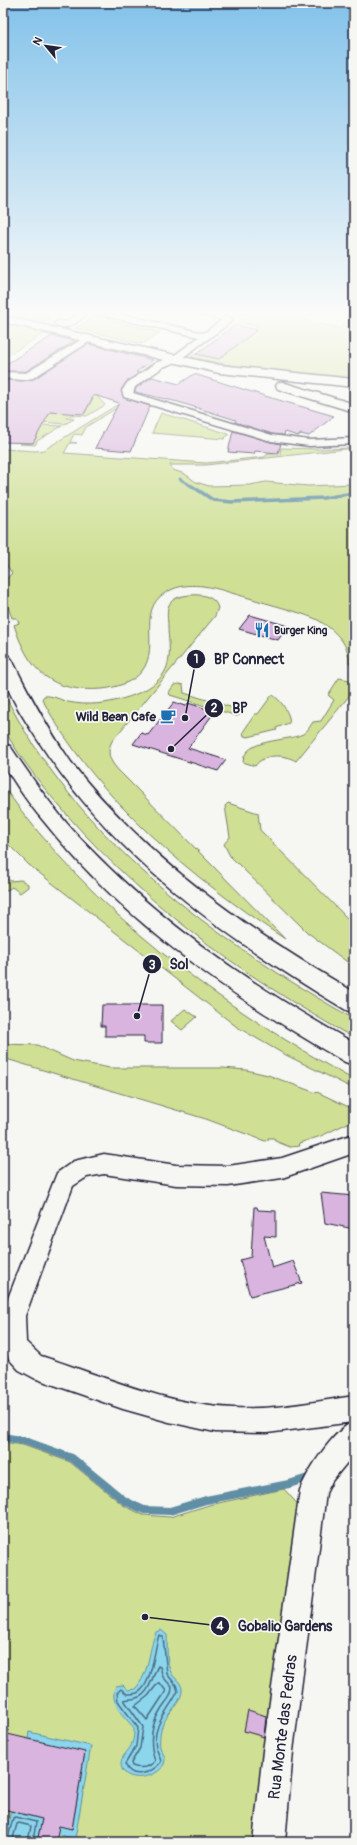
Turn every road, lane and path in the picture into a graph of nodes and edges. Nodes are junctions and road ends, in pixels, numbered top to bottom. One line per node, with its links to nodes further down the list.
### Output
1 (131, 396): 6 (street)
2 (321, 396): 4 (main road)
3 (333, 396): 4 (main road)
4 (341, 402): 5 (main road)
5 (354, 408)
6 (354, 441)
7 (3, 660): 9 (main road)
8 (3, 750): 10 (main road)
9 (354, 1003)
10 (354, 1055)
11 (349, 1145): 12 (street)
12 (354, 1409)
13 (354, 1434): 14 (street, Rua Monte das Pedras)
14 (269, 1842)

